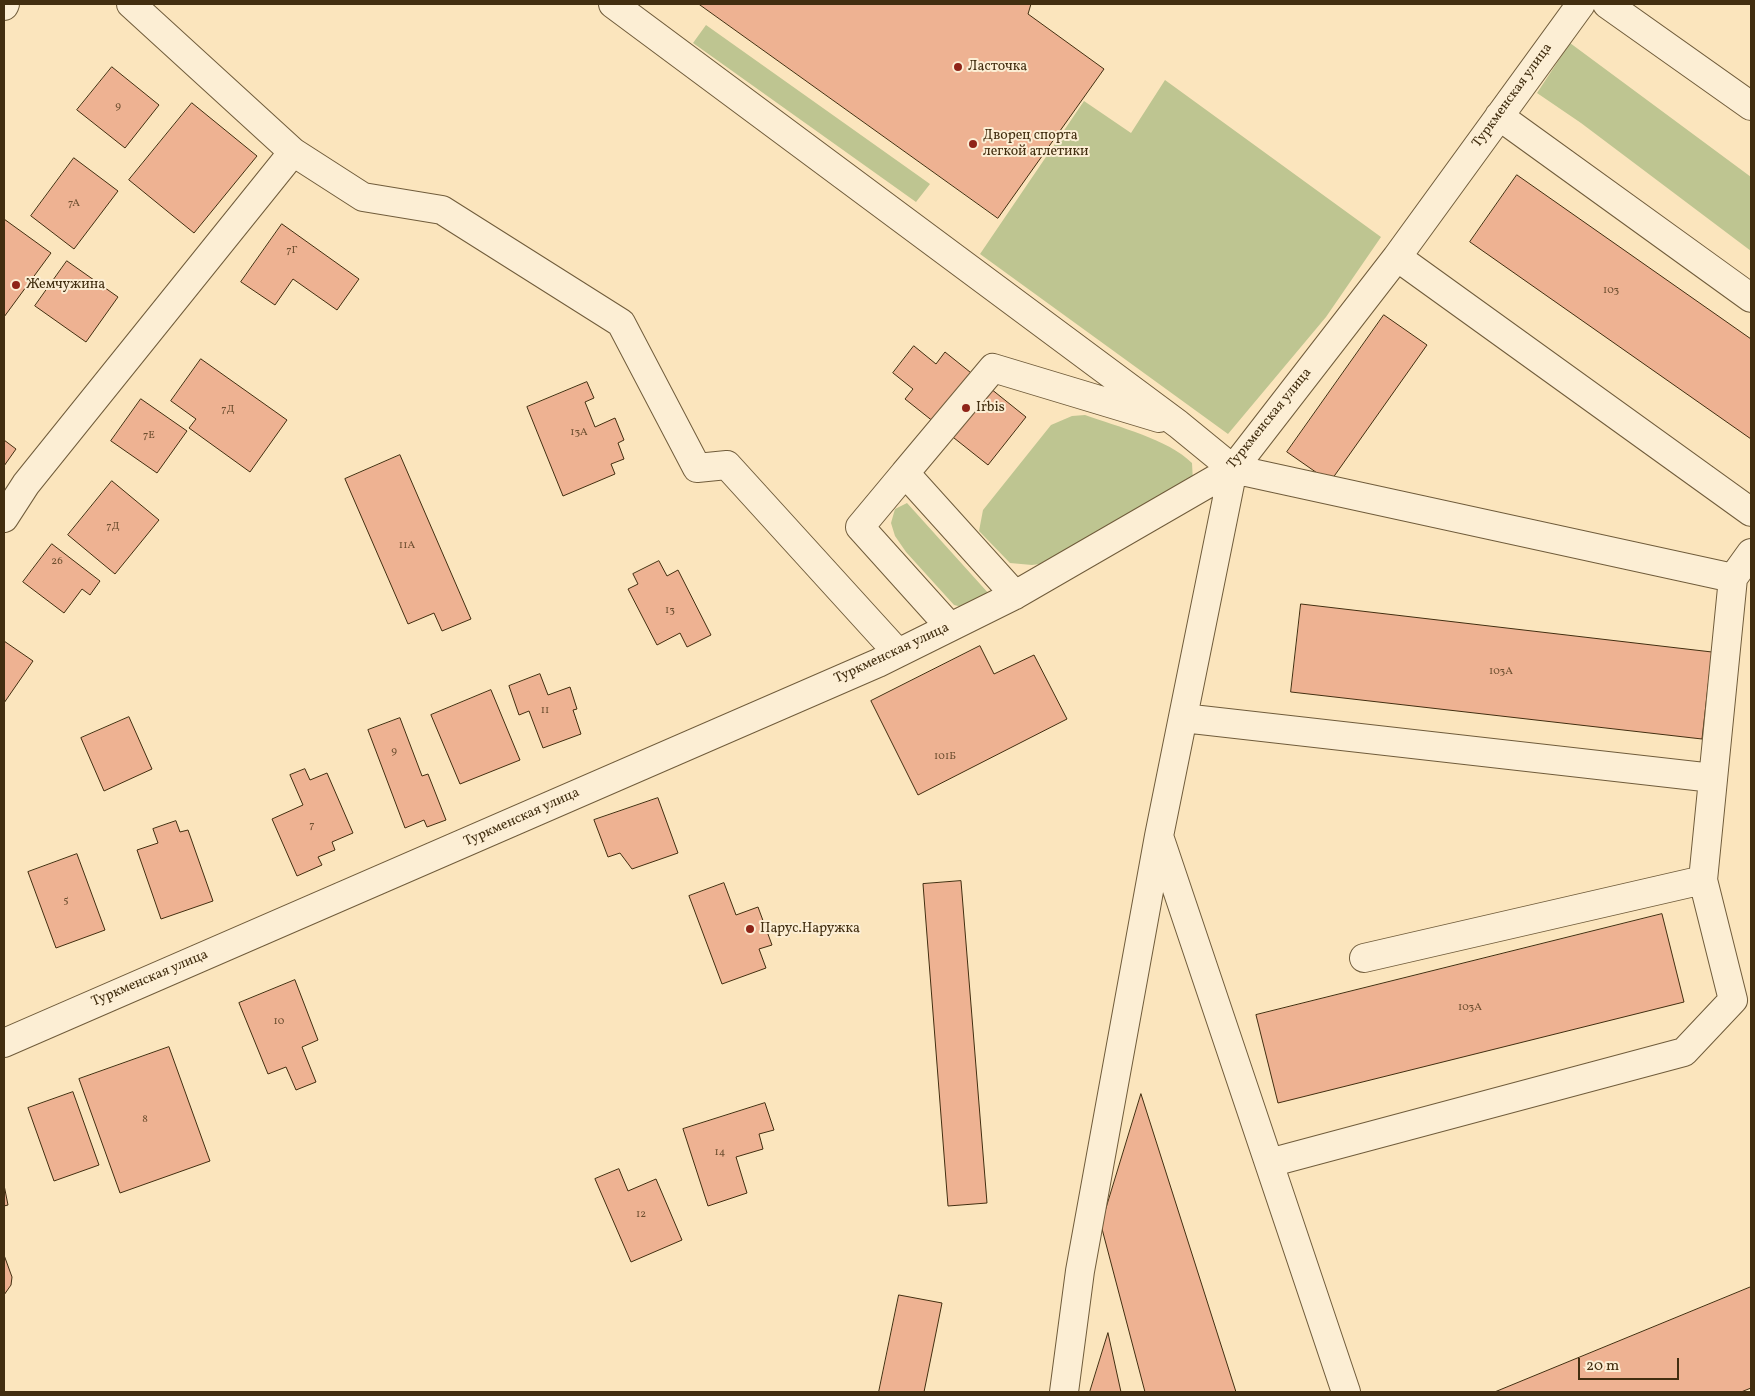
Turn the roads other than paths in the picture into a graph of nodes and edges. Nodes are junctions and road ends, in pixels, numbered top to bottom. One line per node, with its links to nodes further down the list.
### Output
1 (131, 4): 7 (street)
2 (613, 4): 10 (street)
3 (1581, 4): 6 (street, Туркменская улица)
4 (1607, 4): 5 (street)
5 (1751, 106)
6 (1499, 116): 8 (street, Туркменская улица); 9 (street)
7 (293, 152): 14 (street); 19 (street)
8 (1397, 257): 11 (street, Туркменская улица); 13 (street)
9 (1751, 298)
10 (1178, 424): 11 (street); 12 (street)
11 (1233, 470): 16 (street); 17 (street, Туркменская улица); 20 (street)
12 (905, 473): 17 (street); 18 (street)
13 (1751, 512)
14 (4, 518)
15 (1751, 554): 16 (street)
16 (1733, 578): 21 (street)
17 (1015, 595): 18 (street, Туркменская улица)
18 (950, 627): 19 (street, Туркменская улица)
19 (898, 653): 25 (street, Туркменская улица)
20 (1183, 718): 21 (street); 22 (street)
21 (1712, 778): 23 (street)
22 (1159, 836): 26 (street); 27 (street)
23 (1703, 880): 24 (street); 26 (street)
24 (1364, 958)
25 (4, 1043)
26 (1269, 1163): 28 (street)
27 (1064, 1392)
28 (1346, 1392)

